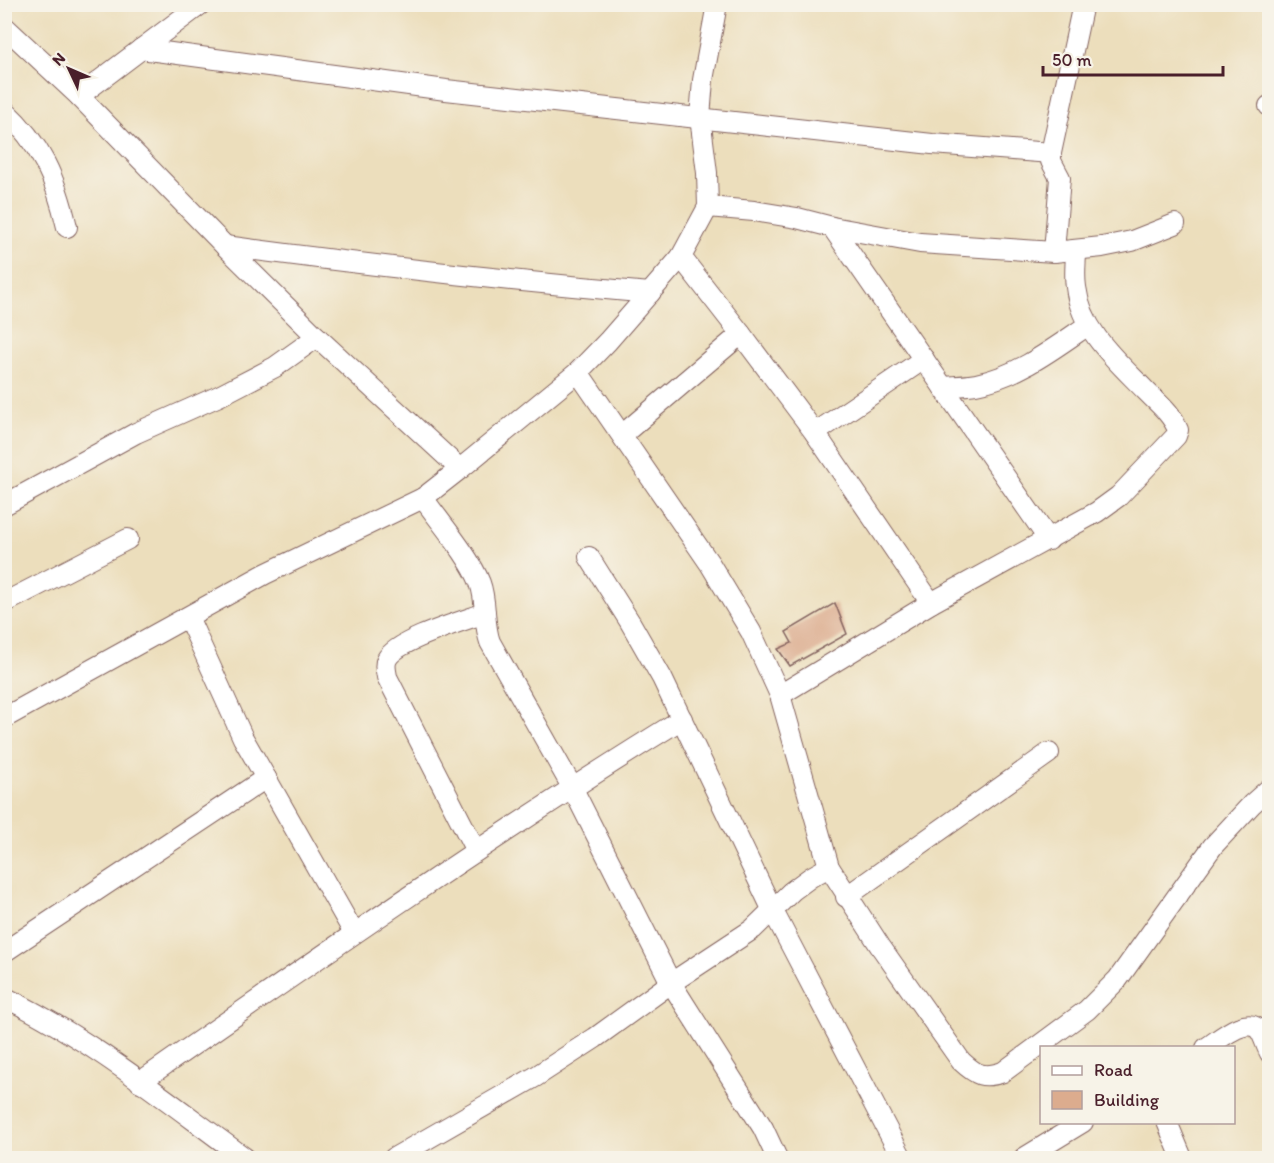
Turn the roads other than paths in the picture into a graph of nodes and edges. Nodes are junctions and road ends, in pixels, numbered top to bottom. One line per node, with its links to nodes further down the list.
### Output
1 (201, 4): 5 (street)
2 (717, 4): 8 (street)
3 (1083, 4): 9 (street)
4 (4, 26): 6 (street)
5 (141, 49): 6 (street); 8 (street)
6 (79, 96): 14 (street)
7 (4, 110): 12 (street)
8 (700, 117): 9 (street); 10 (street)
9 (1051, 153): 16 (street)
10 (708, 207): 13 (street); 17 (street)
11 (1175, 224): 15 (street)
12 (67, 227)
13 (832, 227): 16 (street); 22 (street)
14 (225, 246): 18 (street); 21 (street)
15 (1076, 250): 16 (street); 19 (street)
16 (1054, 252)
17 (681, 257): 18 (street); 20 (street)
18 (650, 293): 23 (street)
19 (1088, 325): 24 (street); 31 (street)
20 (741, 334): 25 (street); 26 (street)
21 (317, 337): 27 (street); 29 (street)
22 (924, 359): 24 (street); 25 (street)
23 (578, 372): 26 (street); 27 (street)
24 (943, 387): 31 (street)
25 (814, 434): 34 (street)
26 (622, 435): 37 (street)
27 (460, 469): 28 (street)
28 (423, 498): 35 (street); 36 (street)
29 (4, 505)
30 (128, 539): 33 (street)
31 (1049, 540): 34 (street)
32 (589, 556): 39 (street)
33 (4, 603)
34 (931, 603): 37 (street)
35 (485, 613): 42 (street); 44 (street)
36 (188, 617): 38 (street); 41 (street)
37 (780, 695): 45 (street)
38 (4, 718)
39 (682, 719): 42 (street); 47 (street)
40 (1049, 753): 46 (street)
41 (266, 778): 48 (street); 49 (street)
42 (572, 787): 44 (street); 50 (street)
43 (1269, 788): 46 (street)
44 (476, 851): 48 (street)
45 (829, 867): 46 (street); 47 (street)
46 (846, 897)
47 (773, 911): 50 (street); 60 (street)
48 (354, 933): 54 (street)
49 (4, 952)
50 (671, 983): 58 (street); 59 (street)
51 (4, 997): 54 (street)
52 (1208, 1046): 53 (street)
53 (1269, 1053)
54 (140, 1082): 57 (street)
55 (1080, 1124): 61 (street)
56 (1168, 1124): 62 (street)
57 (245, 1158)
58 (394, 1158)
59 (777, 1158)
60 (902, 1158)
61 (1027, 1158)
62 (1182, 1158)

